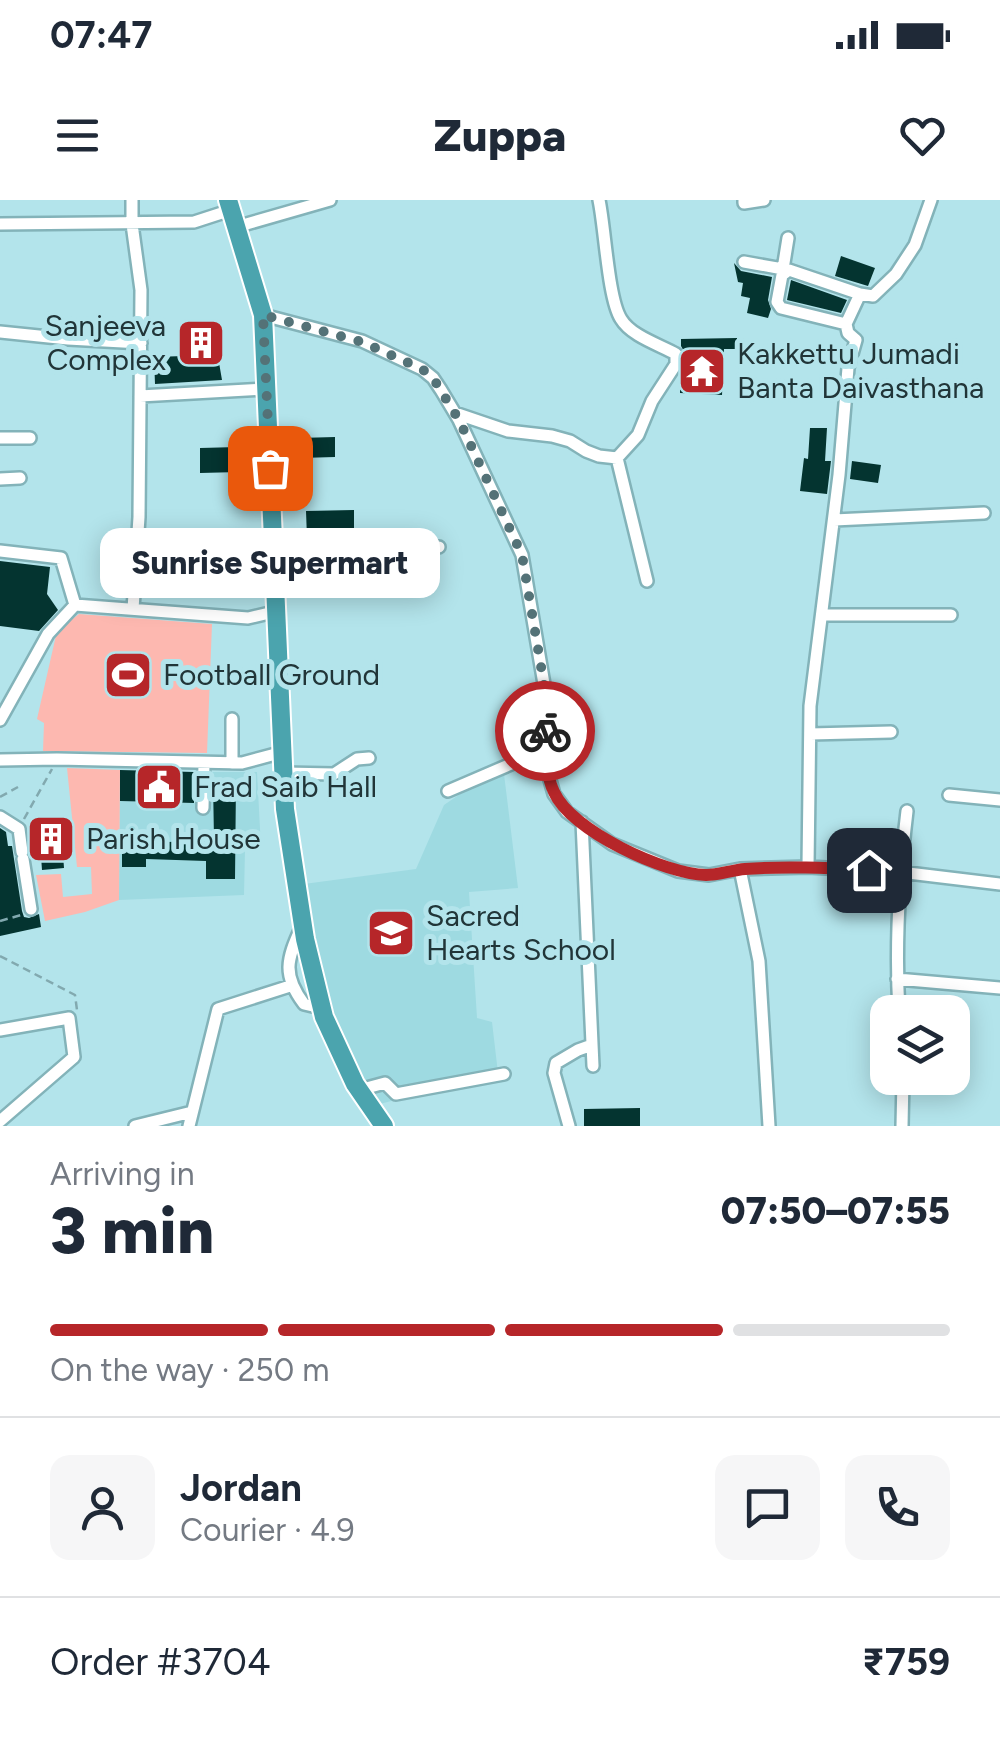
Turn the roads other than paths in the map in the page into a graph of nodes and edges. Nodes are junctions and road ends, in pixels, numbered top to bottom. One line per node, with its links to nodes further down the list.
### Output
1 (132, 200): 9 (street)
2 (330, 200): 7 (street)
3 (599, 200): 23 (street)
4 (744, 200): 5 (street)
5 (764, 200)
6 (931, 200): 13 (street)
7 (232, 212): 9 (street); 14 (highway)
8 (0, 224): 9 (street)
9 (132, 224): 17 (street)
10 (788, 238): 12 (street)
11 (744, 262): 12 (street)
12 (784, 271): 13 (street); 15 (street)
13 (860, 294): 15 (street)
14 (263, 315): 18 (highway); 20 (street)
15 (846, 324): 27 (street)
16 (0, 332): 17 (street)
17 (141, 343): 19 (street)
18 (266, 389): 19 (street); 28 (highway)
19 (140, 396): 33 (street)
20 (455, 413): 23 (street); 41 (street)
21 (0, 438): 22 (street)
22 (30, 438)
23 (617, 458): 31 (street)
24 (20, 478): 25 (street)
25 (0, 479)
26 (984, 513): 27 (street)
27 (834, 520): 35 (street)
28 (274, 548): 29 (street); 34 (highway)
29 (438, 548)
30 (0, 551): 32 (street)
31 (647, 581)
32 (75, 605): 33 (street); 38 (street)
33 (134, 609): 34 (street)
34 (278, 611): 42 (highway)
35 (823, 614): 36 (street); 40 (street)
36 (950, 615)
37 (232, 719): 46 (street)
38 (0, 720)
39 (891, 732): 40 (street)
40 (810, 734): 55 (street)
41 (546, 749): 48 (street); 54 (street)
42 (283, 752): 46 (street); 47 (highway)
43 (369, 758): 47 (street)
44 (0, 760): 45 (street)
45 (204, 763): 46 (street); 51 (street)
46 (232, 763)
47 (284, 773): 60 (highway)
48 (448, 791)
49 (949, 795): 50 (street)
50 (1000, 800)
51 (203, 808)
52 (907, 811): 57 (street)
53 (0, 817): 59 (street)
54 (582, 822): 56 (street); 67 (street)
55 (808, 867): 56 (street); 57 (street)
56 (740, 869): 78 (street)
57 (900, 872): 58 (street); 61 (street)
58 (1000, 884)
59 (30, 909)
60 (303, 924): 62 (street); 65 (highway)
61 (897, 979): 63 (street); 64 (street)
62 (290, 986): 65 (street); 72 (street)
63 (1000, 988)
64 (898, 995)
65 (321, 1008): 70 (highway)
66 (0, 1030): 73 (street)
67 (592, 1046): 68 (street); 77 (street)
68 (592, 1066)
69 (504, 1074): 70 (street)
70 (359, 1090): 76 (highway)
71 (903, 1095): 79 (street)
72 (192, 1112): 74 (street); 75 (street)
73 (0, 1122)
74 (135, 1126)
75 (189, 1126)
76 (384, 1126)
77 (569, 1126)
78 (769, 1126)
79 (902, 1126)

